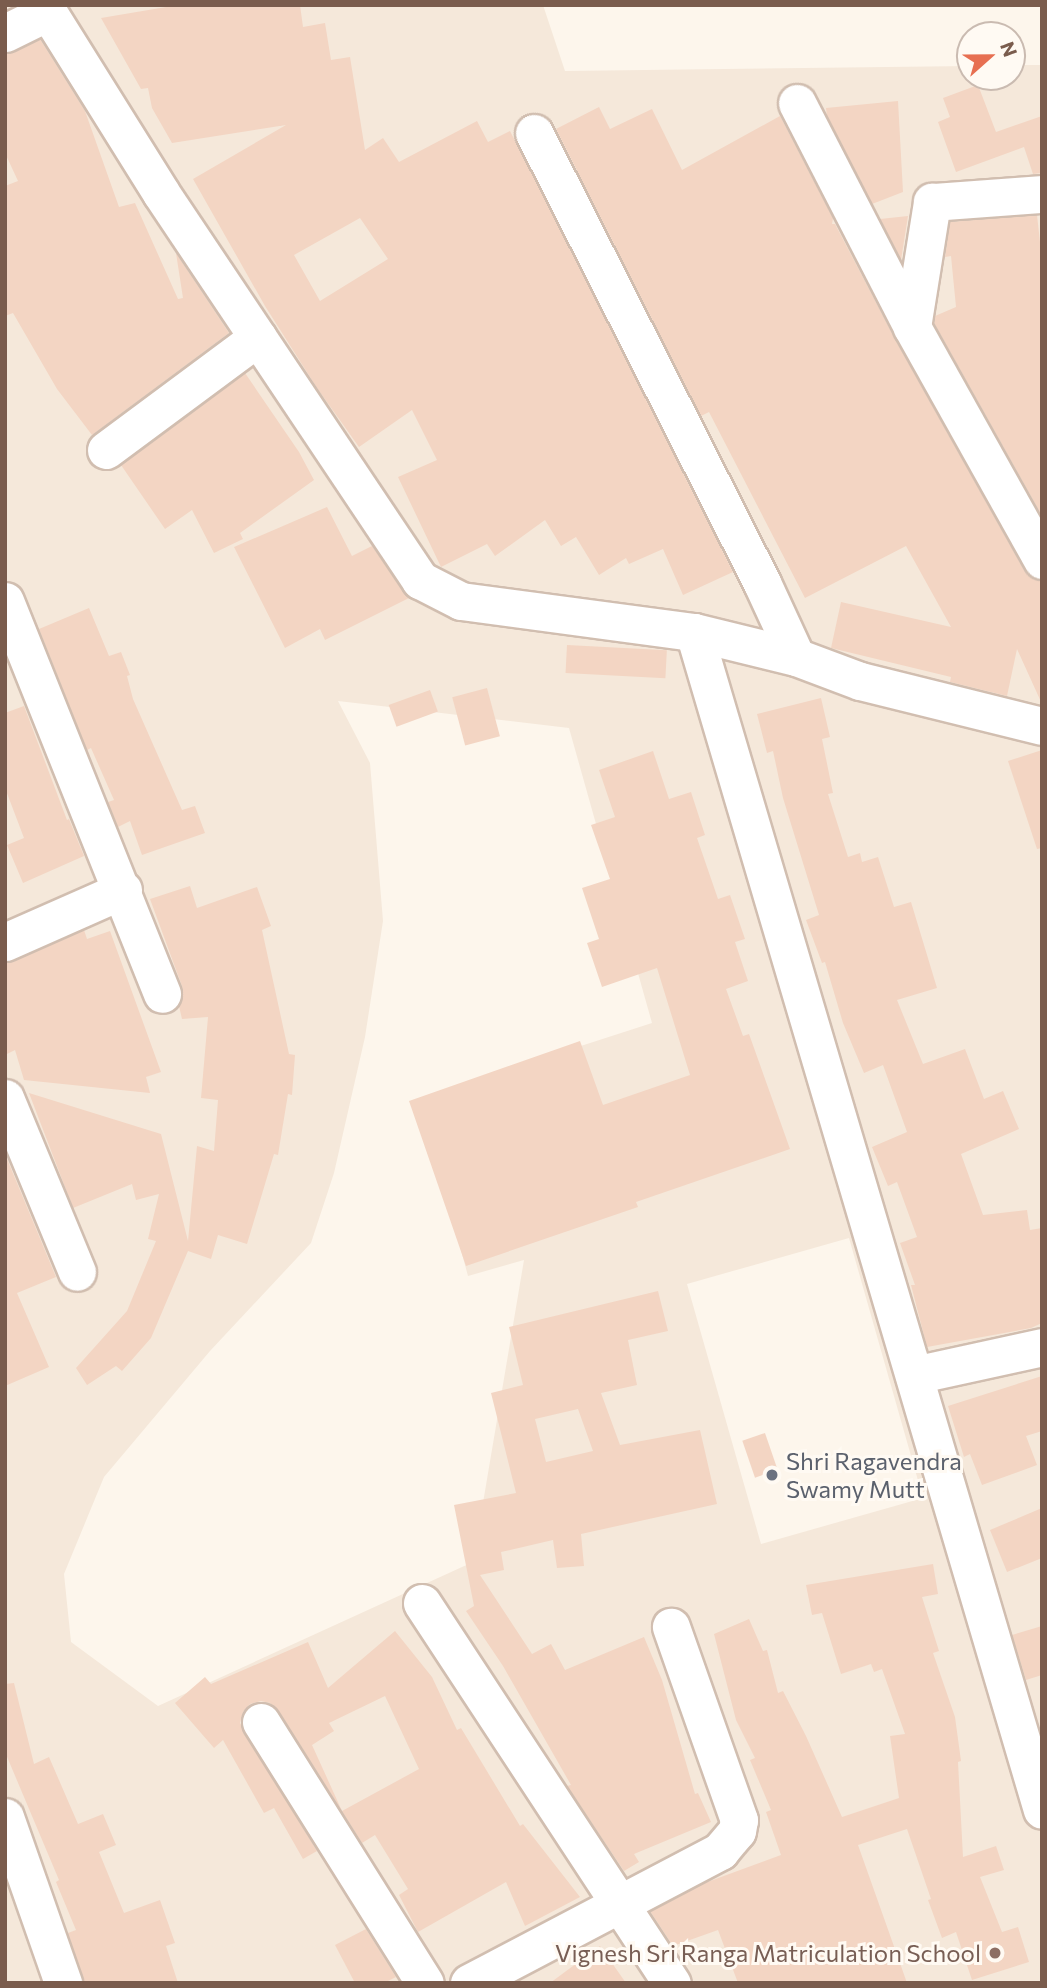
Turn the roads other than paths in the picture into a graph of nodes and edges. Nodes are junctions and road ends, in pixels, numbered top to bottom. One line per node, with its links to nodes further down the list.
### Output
1 (48, 9): 2 (street); 7 (street)
2 (5, 33)
3 (797, 103): 6 (street)
4 (534, 133): 12 (street)
5 (1042, 194): 6 (street)
6 (912, 327): 9 (street)
7 (258, 337): 8 (street); 11 (street)
8 (106, 450)
9 (1042, 560)
10 (5, 601): 14 (street)
11 (694, 632): 12 (street); 20 (street)
12 (796, 657): 13 (street)
13 (1042, 726)
14 (123, 890): 15 (street); 16 (street)
15 (5, 943)
16 (162, 994)
17 (5, 1098): 18 (street)
18 (77, 1272)
19 (1042, 1347): 20 (street)
20 (915, 1375): 24 (street)
21 (422, 1603): 26 (street)
22 (671, 1627): 26 (street)
23 (261, 1722): 28 (street)
24 (1042, 1809)
25 (5, 1817): 27 (street)
26 (619, 1904): 29 (street); 30 (street)
27 (62, 1983)
28 (425, 1983)
29 (469, 1983)
30 (672, 1983)

